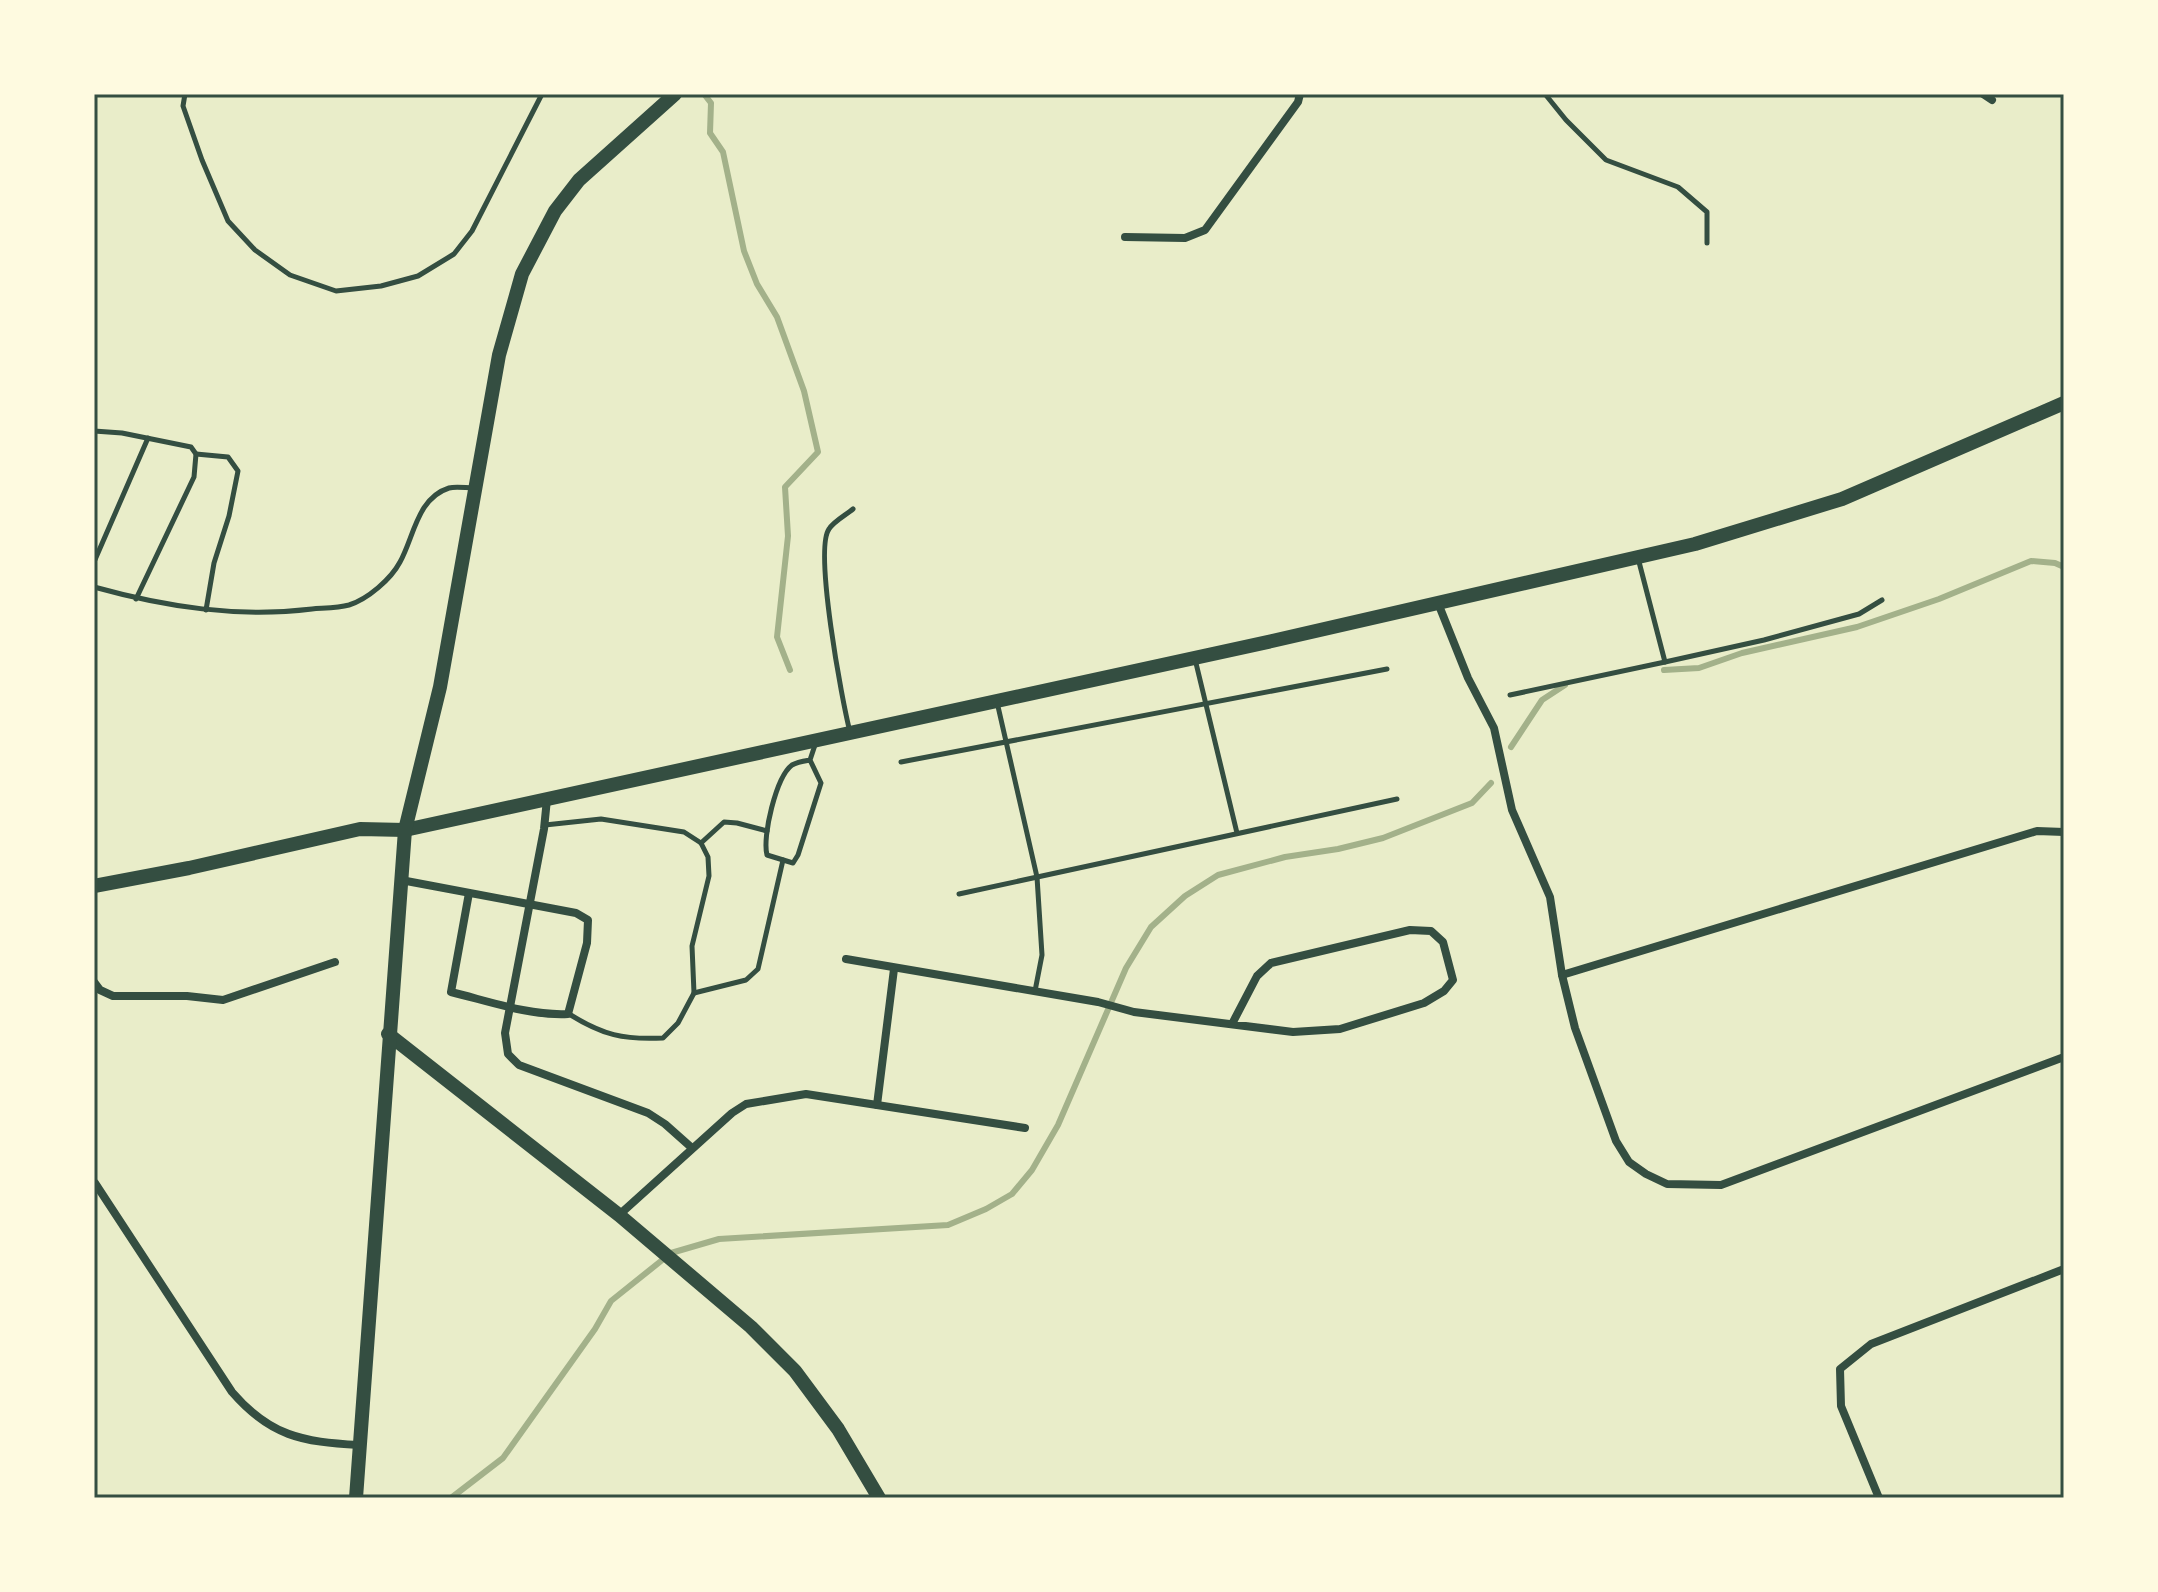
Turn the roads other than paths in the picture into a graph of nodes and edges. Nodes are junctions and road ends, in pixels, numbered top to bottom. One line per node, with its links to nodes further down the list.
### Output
1 (178, 94): 9 (lane)
2 (185, 94): 9 (lane)
3 (542, 94): 9 (lane)
4 (675, 94): 16 (street)
5 (1300, 94): 10 (street)
6 (1545, 94): 11 (lane)
7 (1983, 94): 8 (street)
8 (1992, 100)
9 (183, 106)
10 (1125, 237)
11 (1707, 243)
12 (2064, 403): 18 (street)
13 (94, 431): 14 (lane)
14 (148, 438): 15 (lane); 19 (lane)
15 (196, 454): 21 (lane); 24 (lane)
16 (474, 488): 24 (lane); 39 (street)
17 (853, 509): 31 (lane)
18 (1638, 557): 23 (street); 26 (lane)
19 (94, 562)
20 (94, 587): 21 (lane)
21 (136, 599): 24 (lane)
22 (1882, 600): 26 (lane)
23 (1438, 603): 25 (street); 54 (street)
24 (206, 610)
25 (1195, 657): 29 (street); 30 (lane)
26 (1665, 662): 28 (lane)
27 (1387, 669): 30 (lane)
28 (1510, 695)
29 (997, 701): 31 (street); 33 (lane)
30 (1205, 704): 33 (lane); 42 (lane)
31 (850, 733): 32 (street)
32 (816, 740): 34 (lane); 36 (street)
33 (1005, 742): 35 (lane); 45 (lane)
34 (810, 760): 40 (lane); 44 (lane)
35 (901, 762)
36 (547, 799): 38 (street); 39 (street)
37 (1397, 799): 42 (lane)
38 (544, 825): 43 (lane); 50 (street)
39 (405, 830): 46 (street); 47 (street)
40 (767, 831): 43 (lane); 44 (lane)
41 (2064, 832): 54 (street)
42 (1237, 833): 45 (lane)
43 (701, 843): 57 (lane)
44 (783, 860): 57 (lane)
45 (1037, 877): 49 (lane); 56 (lane)
46 (401, 880): 48 (street); 61 (street)
47 (94, 886)
48 (469, 893): 50 (street); 58 (street)
49 (959, 894)
50 (530, 904): 58 (street); 59 (street)
51 (846, 959): 53 (street)
52 (335, 962): 55 (street)
53 (894, 969): 56 (street); 63 (street)
54 (1562, 975): 62 (street)
55 (94, 982)
56 (1035, 992): 60 (street)
57 (694, 993): 59 (lane)
58 (510, 1007): 59 (street); 65 (street)
59 (568, 1014)
60 (1232, 1024): 60 (street)
61 (388, 1034): 67 (street); 69 (street)
62 (2064, 1057)
63 (877, 1105): 64 (street); 65 (street)
64 (1025, 1128)
65 (692, 1148): 67 (street)
66 (95, 1183): 69 (street)
67 (619, 1215): 71 (street)
68 (2064, 1269): 72 (street)
69 (359, 1445): 70 (street)
70 (356, 1498)
71 (879, 1498)
72 (1879, 1498)

